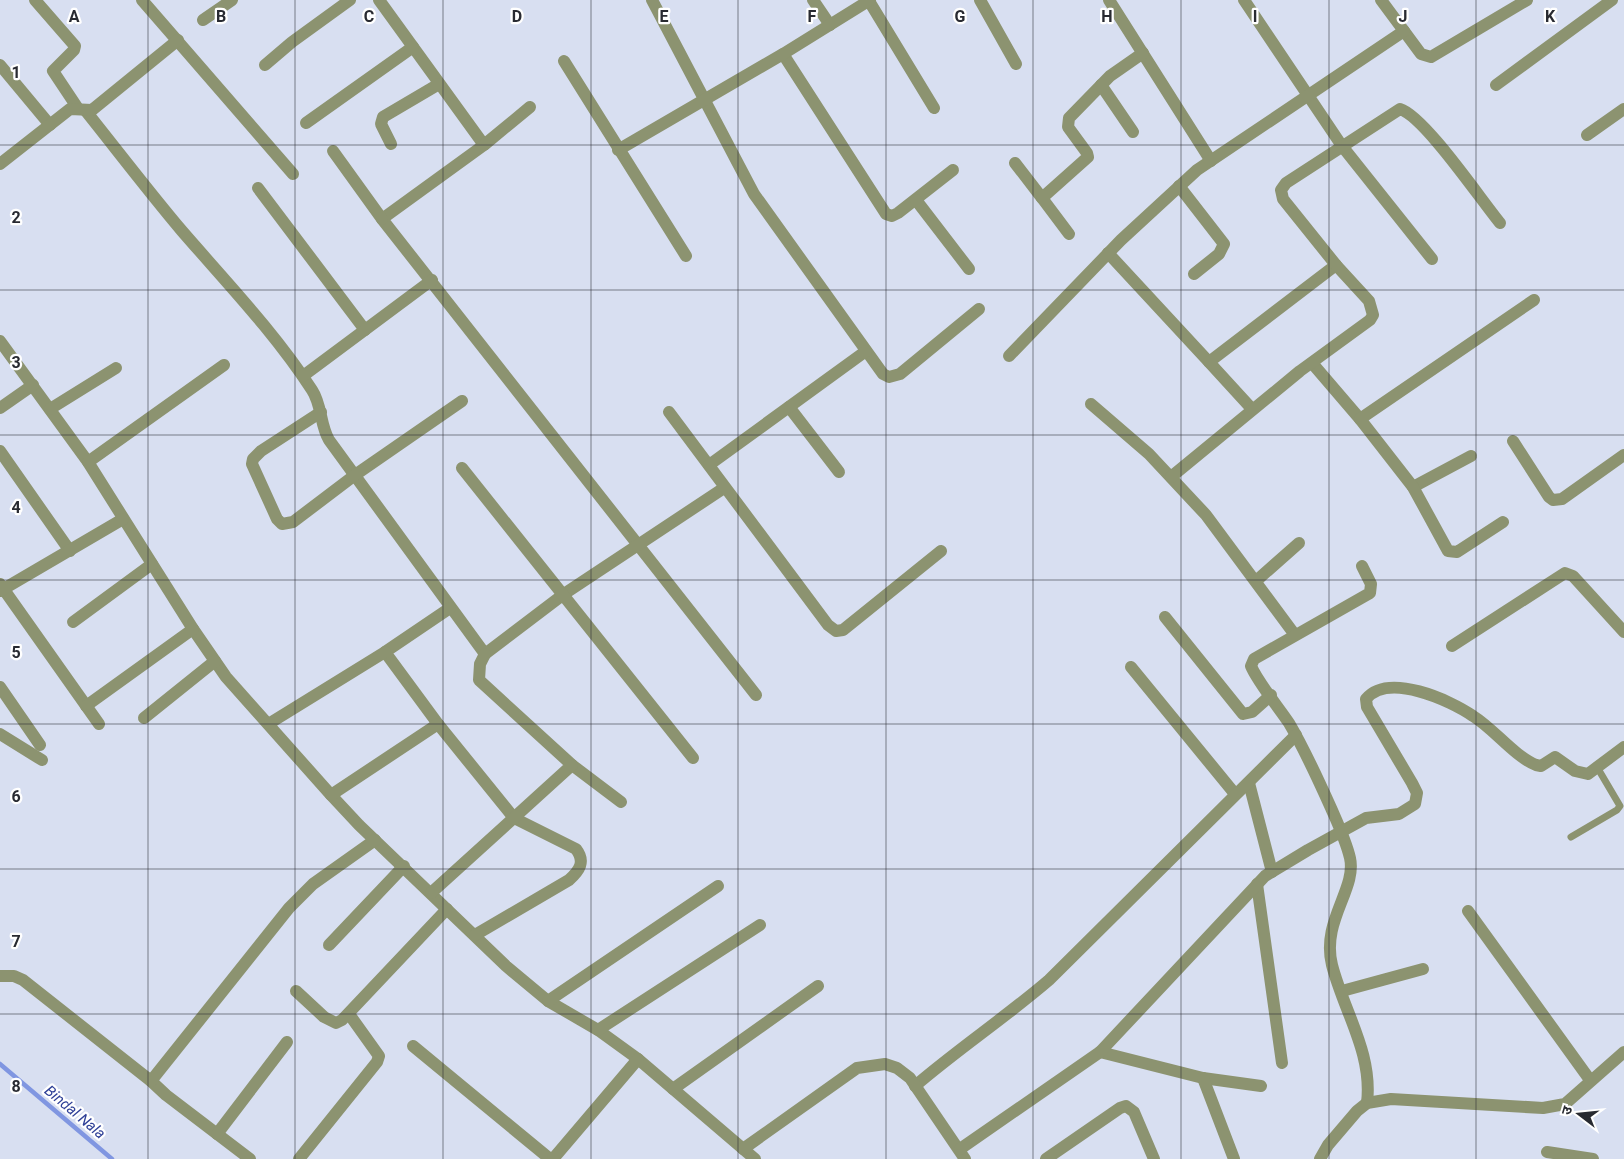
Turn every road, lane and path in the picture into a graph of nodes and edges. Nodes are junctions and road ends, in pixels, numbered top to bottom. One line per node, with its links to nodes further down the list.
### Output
1 (35, 0): 33 (street)
2 (142, 0): 18 (street)
3 (232, 0): 15 (street)
4 (350, 0): 25 (street)
5 (379, 0): 19 (street)
6 (652, 0): 30 (street)
7 (813, 0): 16 (street)
8 (870, 0): 16 (street); 32 (street)
9 (980, 0): 23 (street)
10 (1109, 0): 20 (street)
11 (1244, 0): 29 (street)
12 (1381, 0): 17 (street)
13 (1527, 0): 17 (street)
14 (1612, 0): 28 (street)
15 (203, 20)
16 (830, 25): 21 (street)
17 (1404, 31): 29 (street)
18 (178, 40): 33 (street); 48 (street)
19 (413, 47): 26 (street); 35 (street)
20 (1143, 52): 27 (street); 45 (street)
21 (783, 54): 30 (street); 52 (street)
22 (564, 61): 42 (street)
23 (1016, 64)
24 (0, 65): 36 (street)
25 (265, 65)
26 (439, 84): 39 (street); 40 (street)
27 (1101, 85): 37 (street); 51 (street)
28 (1496, 85)
29 (1307, 95): 41 (street); 45 (street)
30 (704, 100): 42 (street); 67 (street)
31 (530, 107): 40 (street)
32 (934, 108)
33 (81, 109): 36 (street); 73 (street)
34 (1624, 109): 38 (street)
35 (306, 123)
36 (50, 125): 44 (street)
37 (1133, 132)
38 (1587, 136)
39 (391, 144)
40 (484, 145): 53 (street)
41 (1342, 146): 54 (street); 58 (street); 59 (street)
42 (618, 150): 57 (street)
43 (333, 151): 53 (street)
44 (3, 158)
45 (1211, 161): 49 (street)
46 (1015, 164): 51 (street)
47 (953, 170): 52 (street)
48 (293, 174)
49 (1180, 186): 56 (street); 61 (street)
50 (258, 188): 65 (street)
51 (1042, 198): 55 (street)
52 (916, 200): 60 (street)
53 (382, 219): 62 (street)
54 (1500, 223)
55 (1069, 234)
56 (1108, 253): 68 (street); 69 (street)
57 (686, 256)
58 (1432, 258)
59 (1336, 265): 69 (street); 70 (street)
60 (969, 269)
61 (1194, 274)
62 (432, 280): 65 (street); 99 (street)
63 (1534, 300): 83 (street)
64 (979, 309): 67 (street)
65 (365, 330): 73 (street)
66 (0, 340): 74 (street)
67 (866, 352): 77 (street)
68 (1009, 356)
69 (1209, 362): 80 (street)
70 (1312, 363): 80 (street); 83 (street)
71 (224, 365): 88 (street)
72 (116, 368): 79 (street)
73 (303, 376): 81 (street)
74 (33, 385): 78 (street); 79 (street)
75 (462, 401): 92 (street)
76 (1091, 404): 93 (street)
77 (789, 407): 89 (street); 91 (street)
78 (0, 408)
79 (50, 409): 88 (street)
80 (1252, 409): 93 (street)
81 (321, 412): 92 (street); 92 (street)
82 (669, 412): 89 (street)
83 (1360, 419): 95 (street)
84 (1513, 441): 86 (street)
85 (0, 451): 100 (street)
86 (1624, 455)
87 (1471, 456): 95 (street)
88 (88, 462): 96 (street)
89 (708, 466): 94 (street)
90 (462, 468): 106 (street)
91 (839, 472)
92 (354, 476): 107 (street)
93 (1171, 477): 104 (street)
94 (724, 488): 99 (street); 101 (street)
95 (1413, 488): 97 (street)
96 (123, 519): 100 (street); 102 (street)
97 (1503, 522)
98 (1299, 543): 104 (street)
99 (636, 545): 106 (street); 119 (street)
100 (70, 551): 105 (street)
101 (941, 551)
102 (152, 564): 109 (street); 110 (street)
103 (1362, 566): 112 (street)
104 (1256, 581): 112 (street)
105 (1, 588): 121 (street)
106 (564, 594): 115 (street); 130 (street)
107 (450, 608): 114 (street); 115 (street)
108 (1165, 617): 120 (street)
109 (73, 622)
110 (193, 629): 116 (street); 121 (street)
111 (1624, 632): 113 (street)
112 (1295, 635): 120 (street)
113 (1452, 646)
114 (385, 652): 123 (street); 125 (street)
115 (486, 654): 132 (street)
116 (215, 662): 122 (street); 123 (street)
117 (1131, 667): 135 (street)
118 (0, 687): 128 (street)
119 (756, 695)
120 (1271, 696): 127 (street)
121 (86, 706): 124 (street)
122 (144, 718)
123 (270, 723): 136 (street)
124 (98, 724)
125 (438, 724): 136 (street); 138 (street)
126 (0, 734): 131 (street)
127 (1296, 735): 134 (street); 139 (street)
128 (40, 745)
129 (1624, 747): 133 (street)
130 (693, 758)
131 (42, 760)
132 (572, 765): 137 (street); 138 (street)
133 (1597, 767): 139 (street); 140 (lane)
134 (1249, 783): 135 (street); 143 (street)
135 (1236, 794): 169 (street)
136 (331, 795): 141 (street)
137 (621, 802)
138 (514, 818): 146 (street); 150 (street)
139 (1341, 831): 143 (street); 156 (street)
140 (1571, 837)
141 (375, 840): 142 (street); 168 (street)
142 (404, 866): 146 (street); 151 (street)
143 (1272, 872): 144 (street)
144 (1257, 884): 162 (street); 165 (street)
145 (718, 886): 157 (street)
146 (431, 894): 147 (street)
147 (447, 909): 150 (street); 158 (street)
148 (1468, 911): 167 (street)
149 (760, 925): 159 (street)
150 (474, 935): 157 (street)
151 (328, 945)
152 (1423, 969): 156 (street)
153 (0, 976): 168 (street)
154 (818, 986): 171 (street)
155 (296, 991): 158 (street)
156 (1342, 991): 172 (street)
157 (548, 1002): 159 (street)
158 (349, 1014): 178 (street)
159 (598, 1030): 164 (street)
160 (287, 1042): 173 (street)
161 (412, 1046): 179 (street)
162 (1100, 1052): 166 (street); 176 (street)
163 (1624, 1052): 167 (street)
164 (638, 1059): 171 (street); 179 (street)
165 (1282, 1063)
166 (1203, 1078): 170 (street); 183 (street)
167 (1590, 1080): 172 (street)
168 (151, 1081): 173 (street)
169 (915, 1086): 174 (street); 176 (street)
170 (1261, 1086)
171 (673, 1089): 174 (street)
172 (1367, 1103): 184 (street)
173 (217, 1134): 177 (street)
174 (743, 1149): 180 (street)
175 (1547, 1152): 185 (street)
176 (962, 1154)
177 (250, 1159)
178 (299, 1159)
179 (552, 1159)
180 (755, 1159)
181 (1046, 1159): 182 (street)
182 (1154, 1159)
183 (1234, 1159)
184 (1320, 1159)
185 (1593, 1159)

